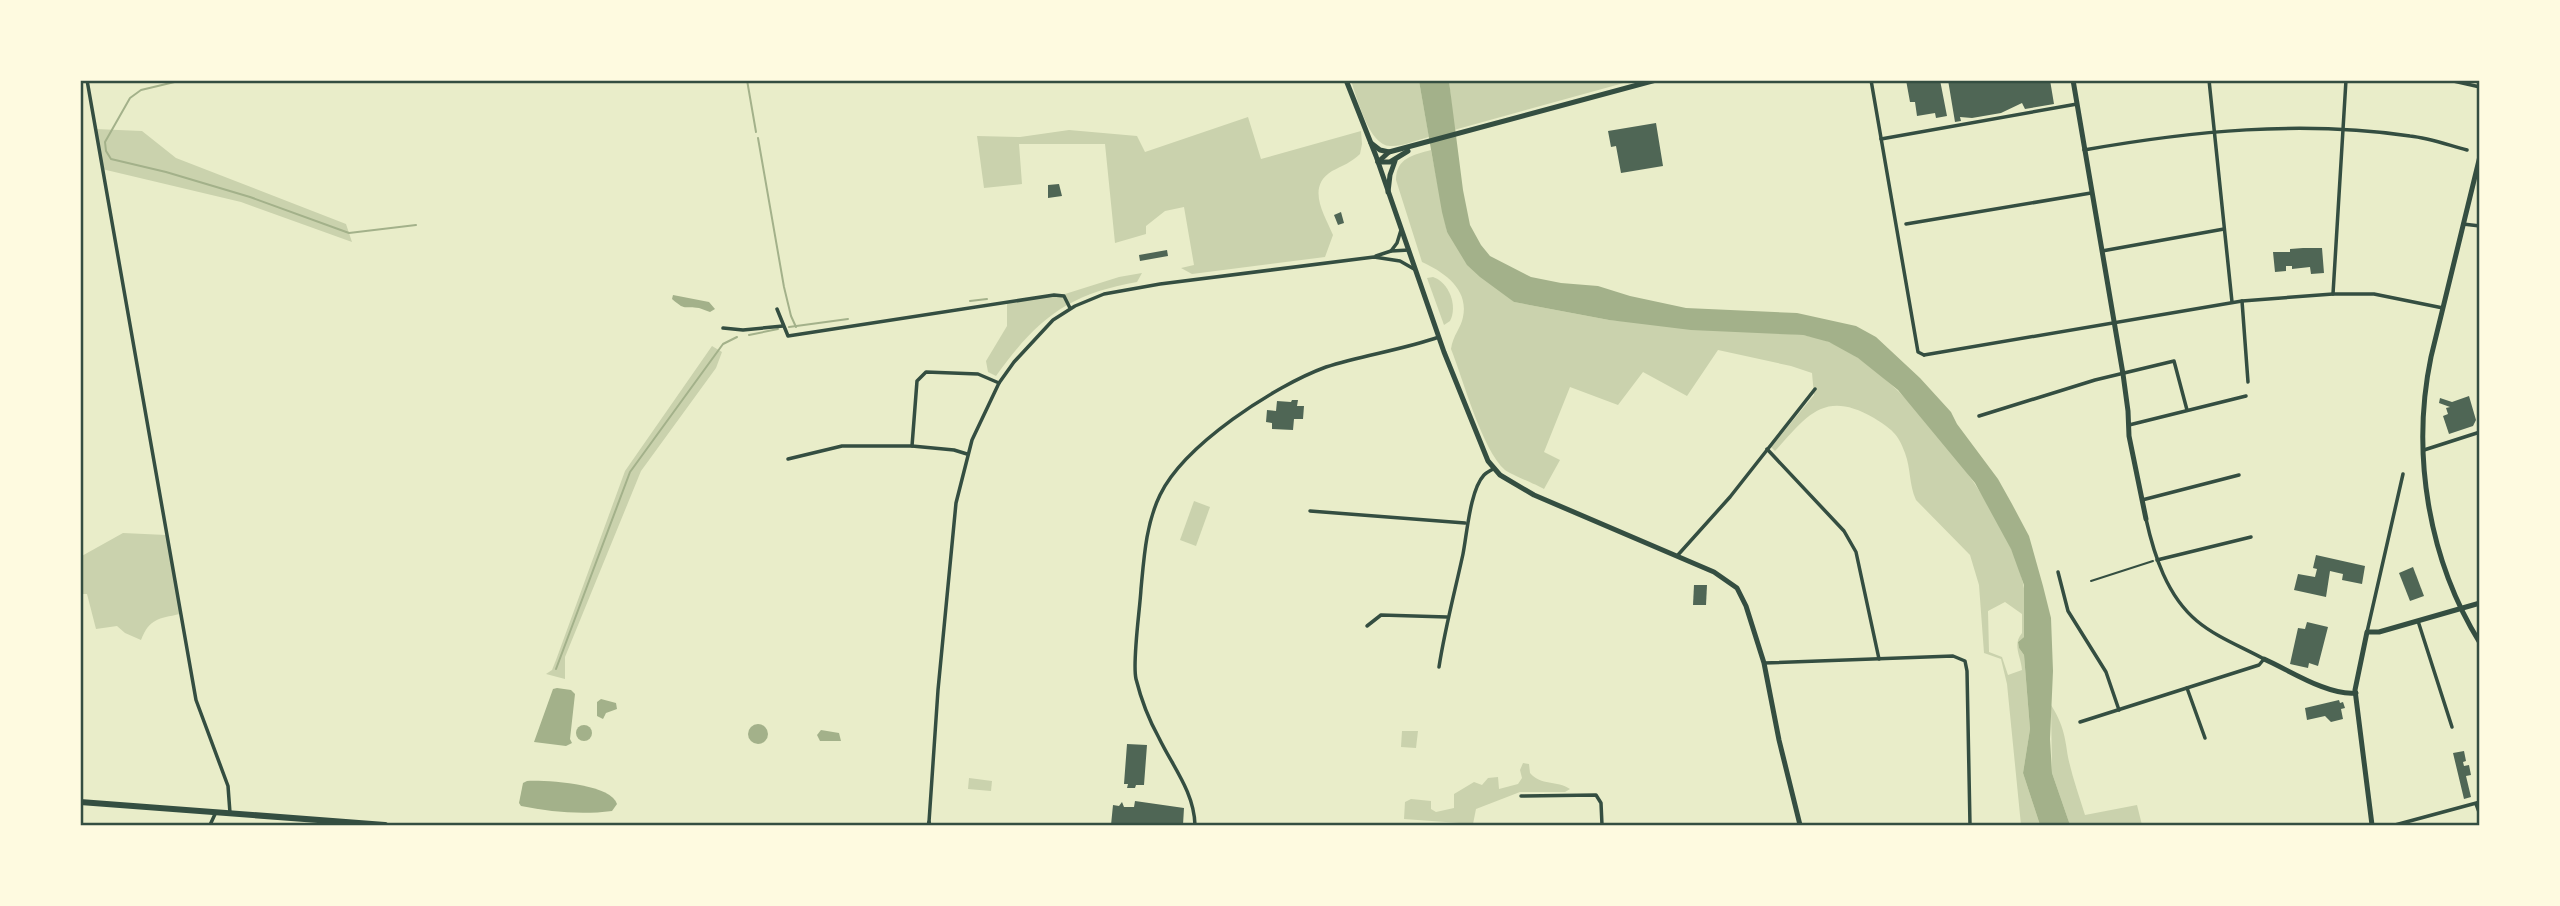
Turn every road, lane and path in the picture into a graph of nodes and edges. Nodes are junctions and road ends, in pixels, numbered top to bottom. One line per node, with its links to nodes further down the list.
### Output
1 (88, 80): 94 (street)
2 (1346, 80): 14 (main road)
3 (1656, 80): 15 (main road)
4 (1871, 80): 13 (street)
5 (2073, 80): 10 (main road)
6 (2209, 80): 12 (street)
7 (2346, 80): 11 (street)
8 (2449, 80): 9 (street)
9 (2480, 87)
10 (2077, 104): 13 (street); 16 (main road)
11 (2343, 131): 12 (street); 17 (street); 35 (street)
12 (2214, 133): 16 (street); 28 (street)
13 (1881, 139): 45 (street)
14 (1371, 143): 18 (main road); 21 (main road)
15 (1413, 148): 18 (main road); 20 (main road)
16 (2084, 150): 23 (main road)
17 (2467, 150)
18 (1389, 152): 21 (main road)
19 (2480, 156): 25 (main road)
20 (1397, 159): 21 (main road); 22 (main road)
21 (1378, 162): 22 (main road)
22 (1388, 192): 27 (main road)
23 (2091, 193): 24 (street); 31 (main road)
24 (1906, 224)
25 (2463, 224): 26 (street); 39 (main road)
26 (2480, 226)
27 (1401, 228): 29 (main road); 30 (street)
28 (2224, 229): 31 (street); 37 (street)
29 (1409, 250): 30 (street); 33 (street); 34 (main road)
30 (1391, 251): 32 (street)
31 (2102, 251): 41 (main road)
32 (1374, 257): 33 (street); 38 (street)
33 (1394, 259): 34 (street)
34 (1417, 272): 44 (main road)
35 (2333, 294): 36 (street); 39 (street)
36 (2242, 301): 37 (street); 48 (street)
37 (2232, 302): 41 (street)
38 (1070, 308): 42 (street); 49 (street)
39 (2443, 308): 58 (main road)
40 (777, 309): 42 (street)
41 (2114, 321): 45 (street); 47 (main road)
42 (783, 326): 43 (street)
43 (723, 328)
44 (1439, 337): 61 (main road); 99 (street)
45 (1924, 355): 46 (street)
46 (1927, 361)
47 (2123, 374): 52 (street); 53 (street); 54 (main road)
48 (2248, 382)
49 (999, 383): 56 (street); 59 (street)
50 (1815, 389): 57 (street)
51 (2246, 396): 52 (street)
52 (2187, 410): 54 (street)
53 (1979, 416)
54 (2129, 425): 64 (main road)
55 (2480, 432): 58 (street)
56 (912, 446): 59 (street); 60 (street)
57 (1767, 449): 69 (street); 80 (street)
58 (2424, 450): 74 (main road)
59 (967, 454): 96 (street)
60 (788, 459)
61 (1493, 469): 67 (street); 69 (main road)
62 (2403, 474): 78 (street)
63 (2239, 475): 64 (street)
64 (2142, 500): 66 (main road)
65 (1310, 511): 67 (street)
66 (2146, 519): 70 (street)
67 (1466, 523): 75 (street)
68 (2251, 537): 70 (street)
69 (1677, 556): 82 (main road)
70 (2157, 560): 72 (path); 81 (street)
71 (2058, 572): 86 (street)
72 (2091, 580)
73 (2480, 603): 74 (main road)
74 (2461, 608): 76 (main road); 79 (main road)
75 (1447, 617): 77 (street); 83 (street)
76 (2418, 621): 78 (main road); 88 (street)
77 (1367, 626)
78 (2367, 632): 85 (main road)
79 (2480, 643)
80 (1879, 659): 82 (street); 102 (street)
81 (2264, 659): 84 (street); 85 (main road)
82 (1764, 663): 101 (main road)
83 (1439, 667)
84 (2187, 688): 86 (street); 89 (street)
85 (2356, 693): 103 (main road)
86 (2119, 710): 87 (street)
87 (2080, 722)
88 (2452, 727)
89 (2205, 738)
90 (1521, 796): 100 (street)
91 (80, 802): 93 (highway)
92 (2478, 803): 95 (street); 104 (street)
93 (216, 812): 94 (highway); 97 (street)
94 (230, 813): 98 (highway)
95 (2480, 815)
96 (929, 824)
97 (210, 825)
98 (385, 825)
99 (1195, 825)
100 (1602, 825)
101 (1800, 825)
102 (1970, 825)
103 (2372, 825)
104 (2395, 825)

